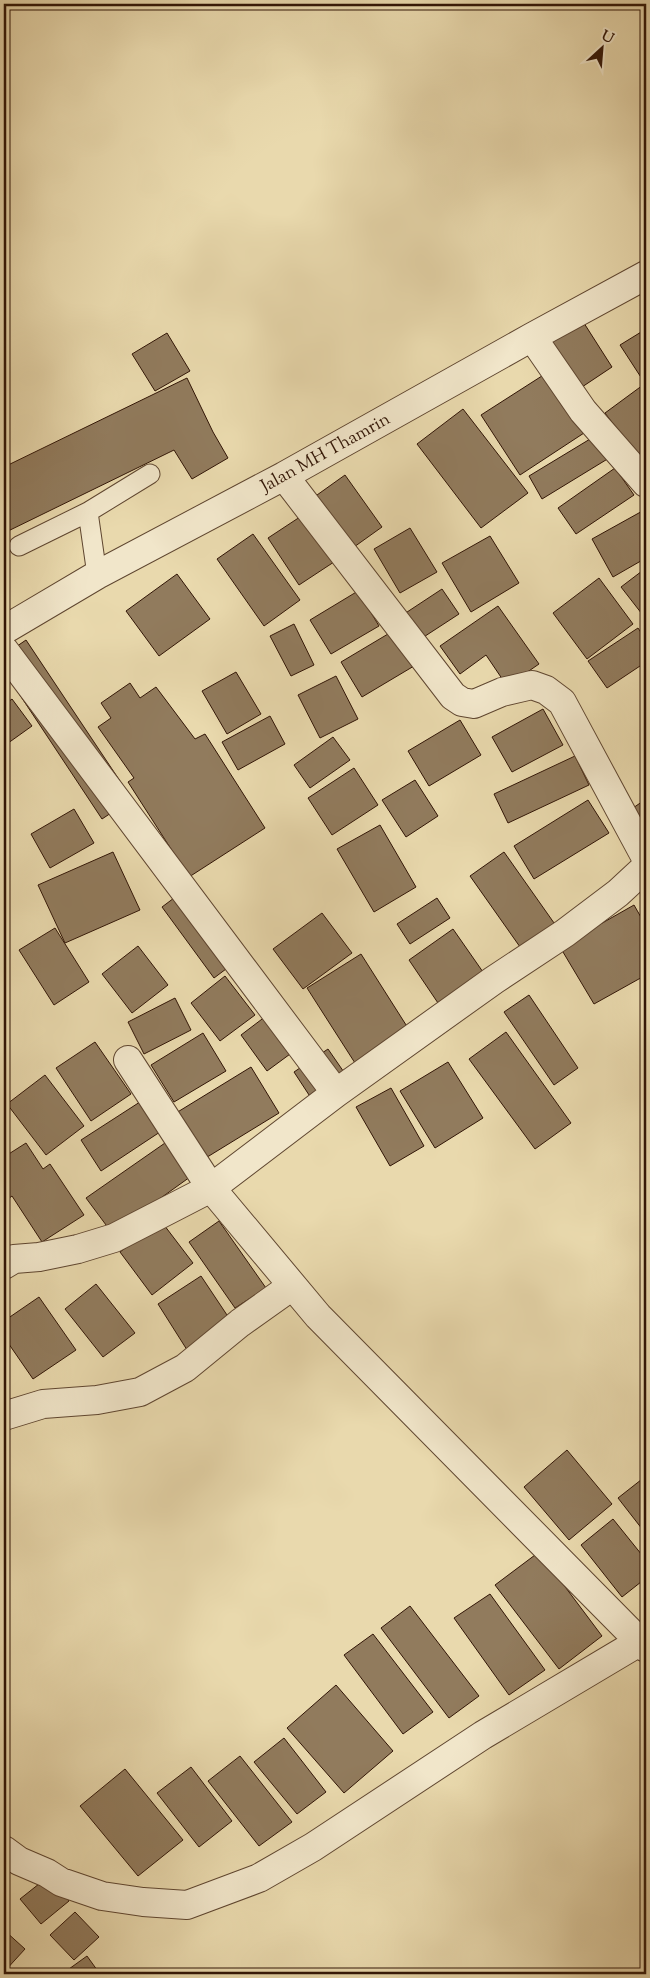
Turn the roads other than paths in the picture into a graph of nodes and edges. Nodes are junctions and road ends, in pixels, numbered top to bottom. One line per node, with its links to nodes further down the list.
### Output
1 (646, 275): 2 (street, Jalan MH Thamrin)
2 (532, 337): 4 (street, Jalan MH Thamrin); 5 (street)
3 (150, 474): 6 (lane)
4 (284, 476): 8 (street, Jalan MH Thamrin); 11 (street)
5 (646, 483)
6 (88, 512): 7 (lane); 8 (lane)
7 (19, 546)
8 (97, 575): 9 (street, Jalan MH Thamrin)
9 (4, 630)
10 (4, 650): 14 (street)
11 (646, 858)
12 (646, 867): 14 (street)
13 (128, 1060): 15 (street)
14 (336, 1093): 15 (street)
15 (211, 1188): 16 (street); 17 (street)
16 (7, 1257)
17 (292, 1286): 18 (street); 19 (street)
18 (4, 1416)
19 (644, 1643): 20 (street)
20 (4, 1850)

